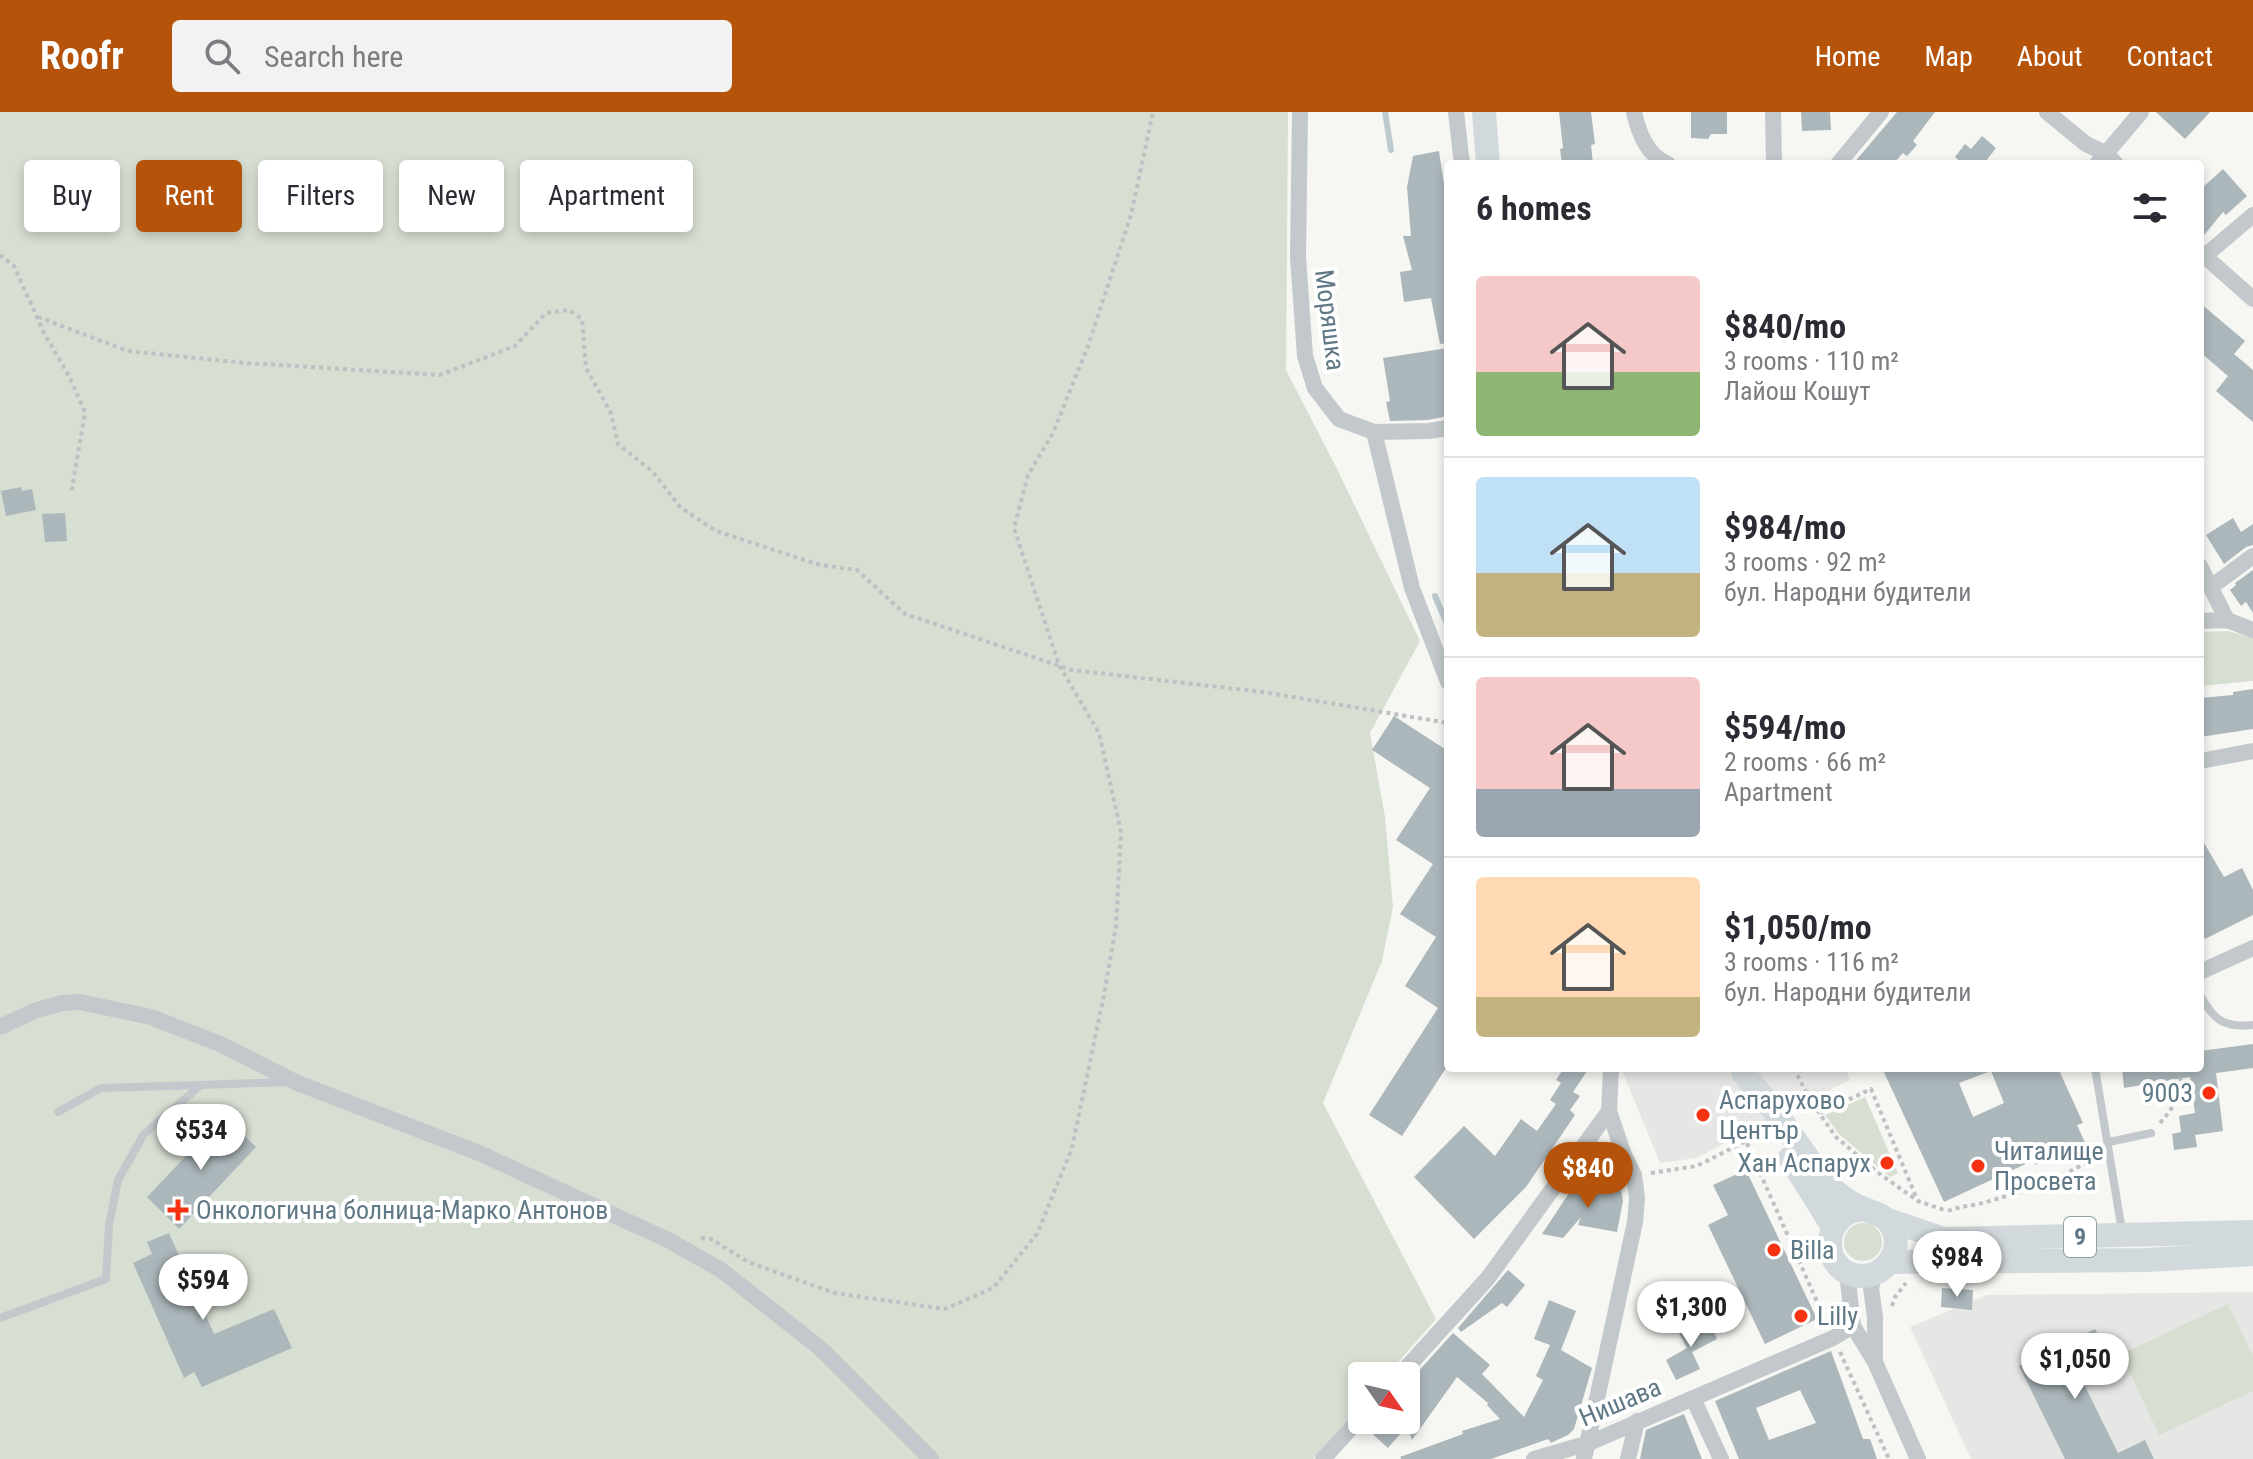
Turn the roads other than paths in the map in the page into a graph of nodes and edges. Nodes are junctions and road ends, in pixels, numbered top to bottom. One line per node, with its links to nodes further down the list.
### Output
1 (1300, 112): 20 (street, Моряшка)
2 (1456, 112): 9 (street)
3 (1484, 112): 10 (main road)
4 (1634, 112): 11 (street)
5 (1773, 112): 12 (street)
6 (1881, 112): 13 (street)
7 (2047, 112): 14 (street)
8 (2141, 112): 14 (street)
9 (1462, 160)
10 (1488, 160)
11 (1659, 160)
12 (1774, 160)
13 (1841, 160)
14 (2106, 160)
15 (2253, 215): 16 (street)
16 (2204, 254)
17 (2204, 258): 18 (street)
18 (2253, 299)
19 (1444, 429): 20 (street)
20 (1374, 432): 27 (street)
21 (2253, 556): 23 (street)
22 (2204, 574): 23 (street)
23 (2211, 587): 24 (street)
24 (2227, 620): 25 (street); 26 (street)
25 (2204, 621)
26 (2253, 630)
27 (1444, 672)
28 (2253, 751): 29 (street)
29 (2204, 760)
30 (2253, 948): 31 (street)
31 (2204, 970)
32 (2204, 1002): 33 (lane)
33 (2253, 1025)
34 (0, 1027): 39 (street)
35 (1611, 1072): 41 (street)
36 (1743, 1072): 47 (main road, 9)
37 (1744, 1072): 45 (main road, 9)
38 (2096, 1072): 44 (lane)
39 (295, 1082): 40 (lane); 61 (street)
40 (201, 1085): 42 (lane); 53 (lane)
41 (1609, 1111): 55 (street); 60 (street)
42 (58, 1112)
43 (2151, 1133): 44 (lane)
44 (2109, 1142): 49 (lane)
45 (1864, 1209): 46 (main road, 9); 47 (main road)
46 (1888, 1220): 49 (main road, 9); 51 (main road)
47 (1833, 1227): 52 (main road, 9)
48 (2253, 1232): 49 (main road, 9)
49 (2122, 1236)
50 (2253, 1254): 51 (main road, 9)
51 (1882, 1268): 52 (main road, 9); 56 (street)
52 (1847, 1272): 54 (street)
53 (0, 1318)
54 (1853, 1326): 56 (street); 57 (street, Нишава)
55 (1412, 1362)
56 (1875, 1362): 66 (street)
57 (1693, 1398): 58 (street, Нишава); 65 (street)
58 (1637, 1421): 60 (street, Нишава); 64 (street)
59 (1348, 1431): 62 (street)
60 (1587, 1451): 63 (street, Нишава)
61 (931, 1459)
62 (1323, 1459)
63 (1534, 1459)
64 (1628, 1459)
65 (1721, 1459)
66 (1918, 1459)

